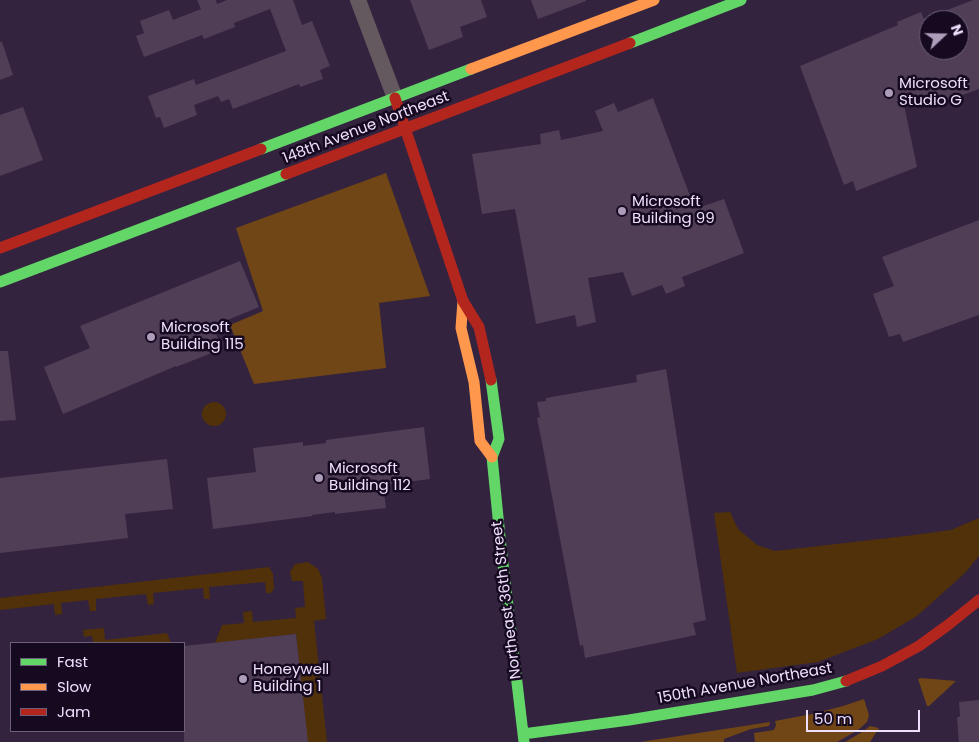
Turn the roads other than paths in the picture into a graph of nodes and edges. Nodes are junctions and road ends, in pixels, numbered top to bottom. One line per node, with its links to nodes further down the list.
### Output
1 (358, 0): 5 (street)
2 (654, 0): 4 (main road, 148th Avenue Northeast)
3 (741, 0): 6 (main road, 148th Avenue Northeast)
4 (614, 7): 5 (main road, 148th Avenue Northeast)
5 (395, 98): 6 (main road, Northeast 36th Street); 7 (main road, 148th Avenue Northeast)
6 (406, 129): 8 (main road, 148th Avenue Northeast); 9 (main road, Northeast 36th Street)
7 (0, 248)
8 (0, 282)
9 (463, 301): 10 (main road, Northeast 36th Street); 10 (main road, Northeast 36th Street)
10 (492, 457): 12 (main road, Northeast 36th Street)
11 (979, 600): 12 (main road, 150th Avenue Northeast)
12 (524, 738)

